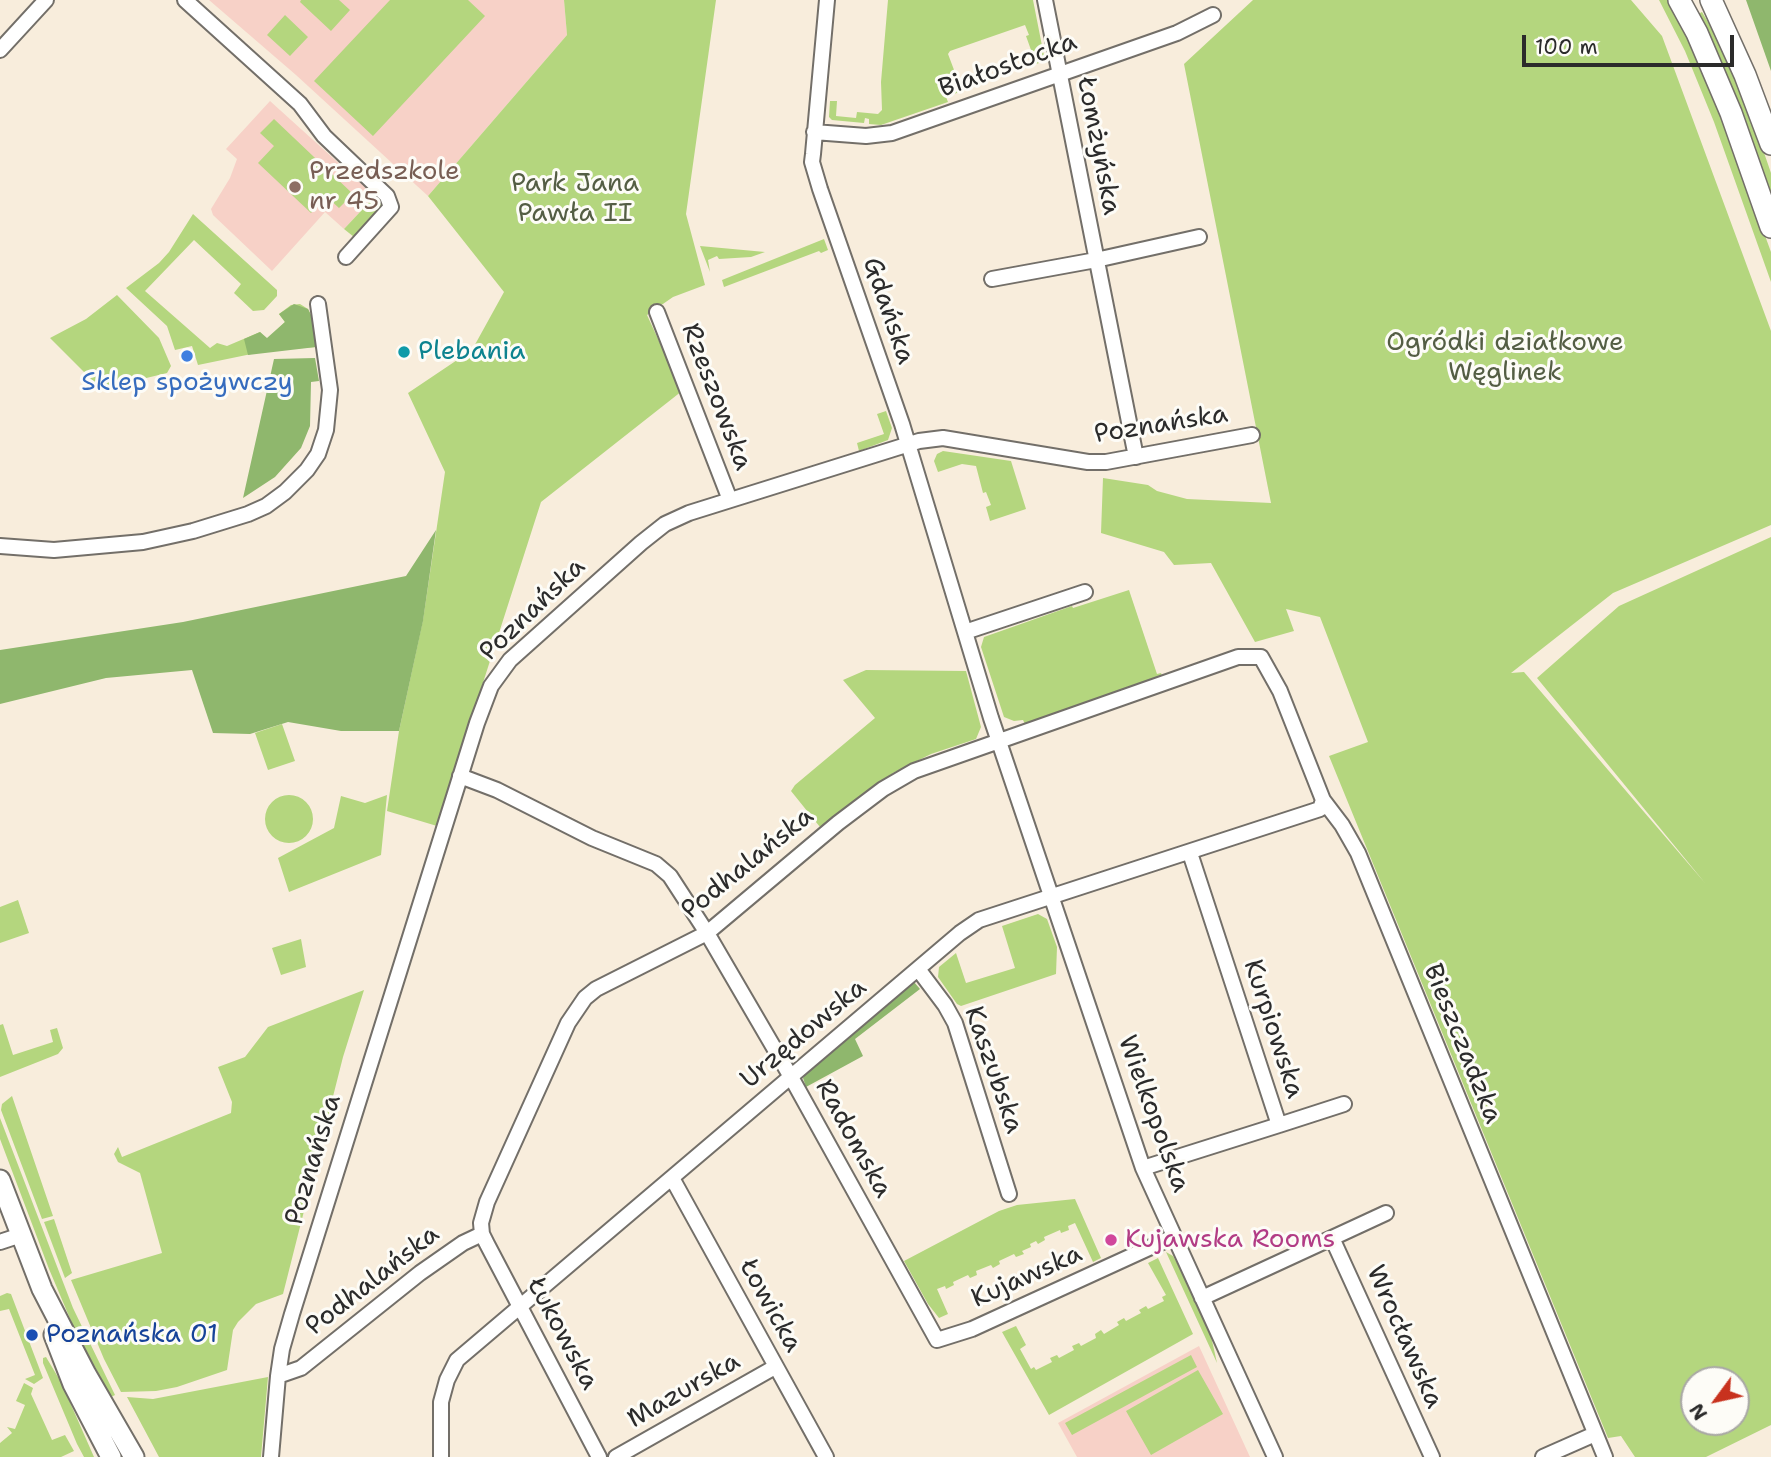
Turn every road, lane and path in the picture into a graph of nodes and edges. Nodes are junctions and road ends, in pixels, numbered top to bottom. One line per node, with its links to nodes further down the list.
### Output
1 (46, 0): 8 (street)
2 (185, 0): 14 (street)
3 (827, 0): 10 (street, Gdańska)
4 (1045, 0): 9 (street, Łomżyńska)
5 (1679, 0): 12 (main road)
6 (1711, 0): 11 (main road)
7 (1213, 15): 9 (street, Białostocka)
8 (0, 50)
9 (1060, 75): 10 (street, Białostocka); 15 (street, Łomżyńska)
10 (814, 132): 20 (street, Gdańska)
11 (1771, 144)
12 (1771, 227)
13 (1199, 237): 15 (street)
14 (346, 257)
15 (1096, 260): 16 (street); 21 (street, Łomżyńska)
16 (992, 279)
17 (318, 304): 23 (street)
18 (657, 312): 22 (street, Rzeszowska)
19 (1252, 435): 21 (street, Poznańska)
20 (908, 446): 21 (street, Poznańska); 22 (street, Poznańska); 25 (street, Gdańska)
21 (1136, 457)
22 (730, 500): 28 (street, Poznańska)
23 (0, 546)
24 (1085, 592): 25 (street)
25 (965, 632): 27 (street, Gdańska)
26 (1261, 657): 27 (street, Podhalańska); 29 (street, Bieszczadzka)
27 (1000, 740): 31 (street, Gdańska); 32 (street, Podhalańska)
28 (460, 776): 32 (street, Radomska); 52 (street, Poznańska)
29 (1323, 800): 30 (street, Urzędowska); 53 (street, Bieszczadzka)
30 (1190, 853): 31 (street, Urzędowska); 36 (street, Kurpiowska)
31 (1052, 897): 33 (street, Urzędowska); 37 (street, Wielkopolska)
32 (707, 933): 34 (street, Radomska); 42 (street, Podhalańska)
33 (918, 969): 34 (street, Urzędowska); 40 (street, Kaszubska)
34 (791, 1077): 38 (street, Urzędowska); 50 (street, Radomska)
35 (1344, 1104): 36 (street)
36 (1279, 1125): 37 (street, Kurpiowska)
37 (1143, 1168): 44 (street, Wielkopolska)
38 (672, 1178): 49 (street, Urzędowska); 51 (street, Łowicka)
39 (0, 1180): 43 (street)
40 (1009, 1194)
41 (1386, 1213): 45 (street)
42 (482, 1234): 49 (street, Łukowska); 52 (street, Podhalańska)
43 (21, 1235): 46 (street); 47 (street)
44 (1173, 1237): 48 (street, Wielkopolska); 50 (street, Kujawska)
45 (1332, 1238): 48 (street); 62 (street, Wrocławska)
46 (0, 1242)
47 (42, 1289): 54 (street); 55 (street)
48 (1202, 1298): 61 (street, Wielkopolska)
49 (521, 1307): 57 (street, Urzędowska); 58 (street, Łukowska)
50 (937, 1340)
51 (775, 1367): 59 (street, Mazurska); 60 (street, Łowicka)
52 (278, 1376): 56 (street, Poznańska)
53 (1595, 1434): 63 (street); 64 (street, Bieszczadzka)
54 (111, 1457)
55 (134, 1457)
56 (271, 1457)
57 (441, 1457)
58 (599, 1457)
59 (616, 1457)
60 (826, 1457)
61 (1275, 1457)
62 (1432, 1457)
63 (1543, 1457)
64 (1605, 1457)

